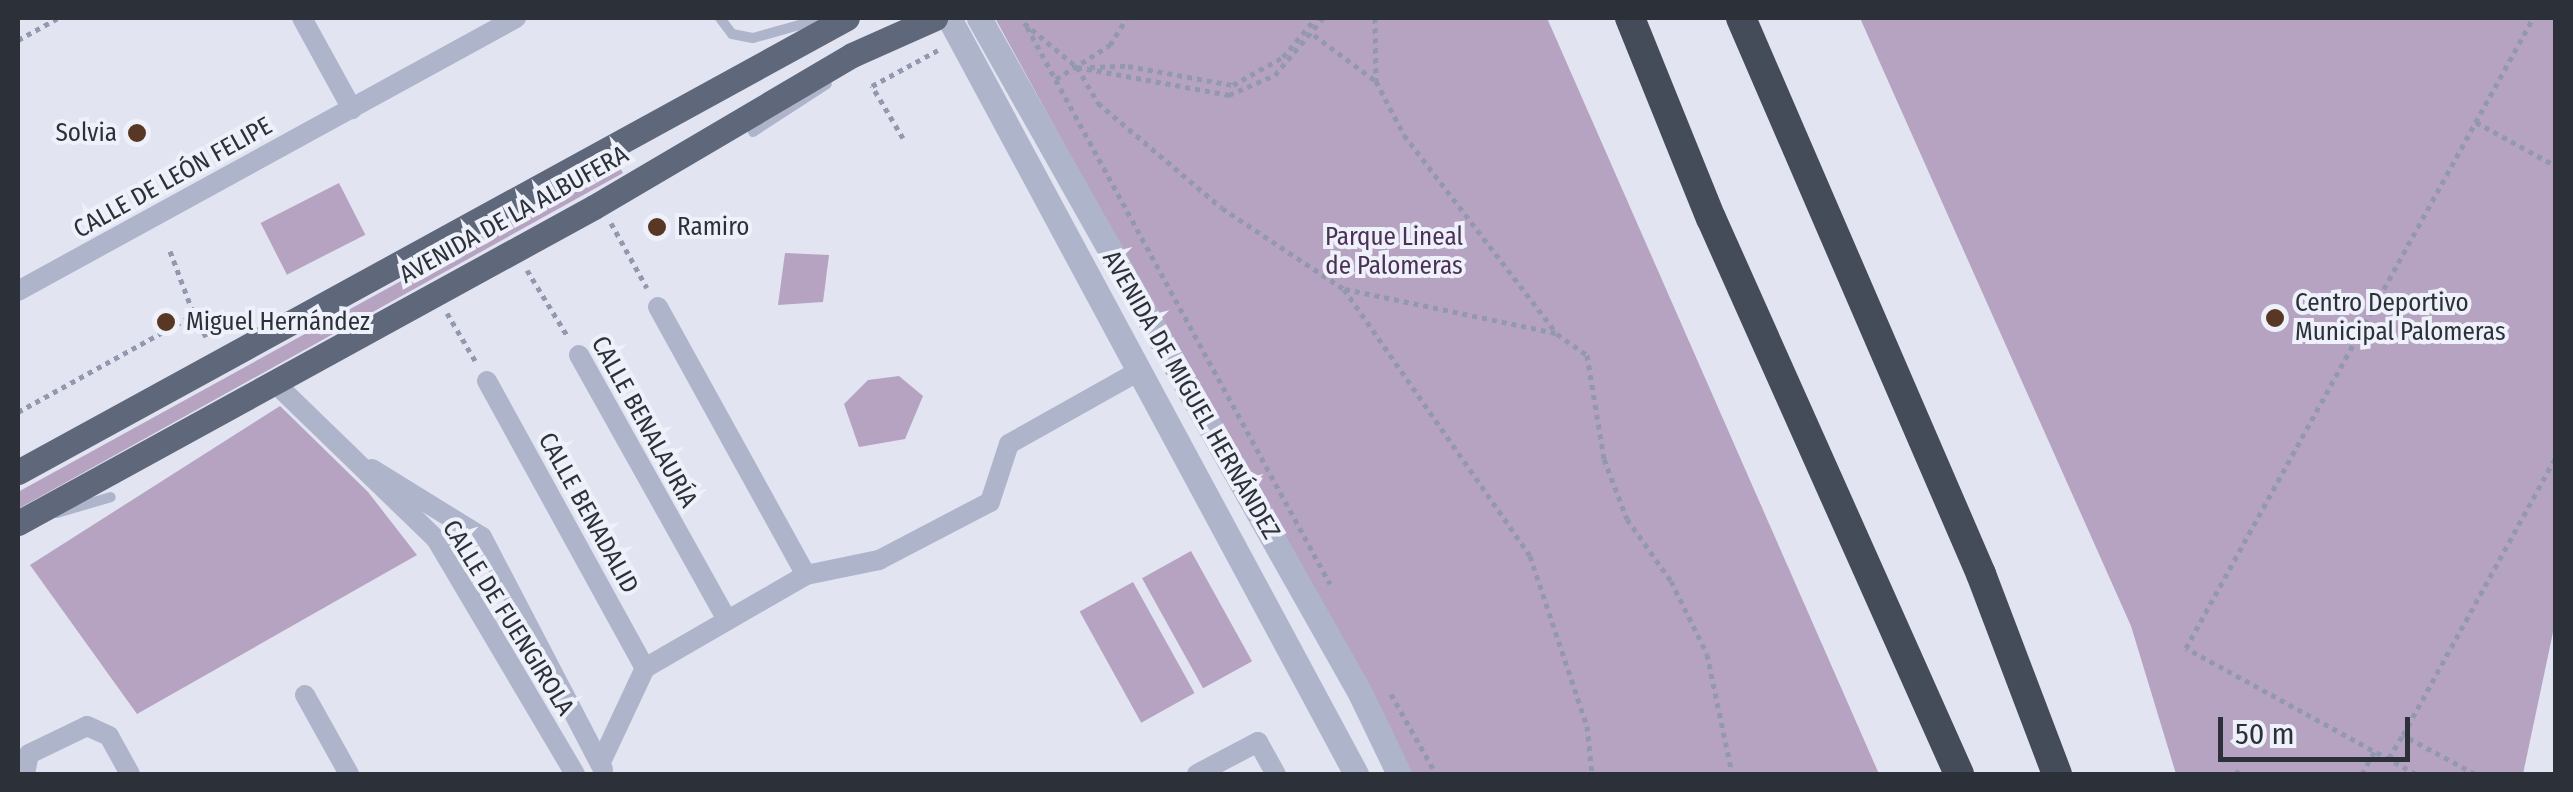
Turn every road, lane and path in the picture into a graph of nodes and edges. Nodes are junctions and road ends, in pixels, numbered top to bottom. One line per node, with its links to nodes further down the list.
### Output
1 (58, 18): 18 (path)
2 (302, 18): 23 (street)
3 (516, 18): 23 (street, CALLE DE LEÓN FELIPE)
4 (720, 18): 5 (lane)
5 (824, 18)
6 (847, 18): 45 (main road, AVENIDA DE LA ALBUFERA)
7 (934, 18): 17 (main road, AVENIDA DE LA ALBUFERA)
8 (950, 18): 39 (street, AVENIDA DE MIGUEL HERNÁNDEZ)
9 (979, 18): 65 (street, AVENIDA DE MIGUEL HERNÁNDEZ)
10 (1127, 18): 19 (path)
11 (1320, 18): 16 (path); 19 (path)
12 (1374, 18): 22 (path)
13 (1630, 18): 69 (highway)
14 (1741, 18): 70 (highway)
15 (2533, 18): 24 (path)
16 (1314, 35): 19 (path); 22 (path)
17 (900, 36): 25 (lane); 28 (main road, AVENIDA DE LA ALBUFERA)
18 (18, 40)
19 (1077, 67): 21 (path); 21 (path); 31 (path)
20 (896, 73): 26 (path)
21 (1056, 79): 49 (path)
22 (1376, 80): 36 (path)
23 (352, 109): 32 (street, CALLE DE LEÓN FELIPE)
24 (2476, 122): 27 (path); 55 (path)
25 (753, 132)
26 (902, 138)
27 (2556, 166)
28 (600, 204): 29 (main road, AVENIDA DE LA ALBUFERA); 34 (path)
29 (514, 250): 33 (main road, AVENIDA DE LA ALBUFERA); 38 (path, CALLE BENALAURÍA)
30 (170, 251): 35 (path)
31 (1344, 288): 36 (path); 67 (path)
32 (18, 291)
33 (435, 293): 40 (path); 41 (main road, AVENIDA DE LA ALBUFERA)
34 (658, 307): 48 (street)
35 (194, 315): 37 (path); 42 (path)
36 (1558, 334): 68 (path)
37 (206, 338)
38 (579, 356): 50 (street, CALLE BENALAURÍA)
39 (1139, 371): 48 (street); 64 (street, AVENIDA DE MIGUEL HERNÁNDEZ)
40 (487, 381): 51 (street, CALLE BENADALID)
41 (276, 383): 43 (street, CALLE DE FUENGIROLA); 47 (main road, AVENIDA DE LA ALBUFERA)
42 (18, 412)
43 (345, 453): 57 (street, CALLE DE FUENGIROLA); 61 (street, CALLE DE FUENGIROLA)
44 (2556, 458): 54 (path)
45 (18, 472)
46 (111, 497): 47 (lane)
47 (18, 524)
48 (806, 575): 50 (street)
49 (1333, 588)
50 (727, 620): 51 (street)
51 (645, 668): 57 (street)
52 (1389, 690): 66 (path)
53 (305, 695): 60 (street)
54 (2403, 735): 56 (path); 73 (path)
55 (2376, 751): 56 (path); 71 (path)
56 (2389, 758): 72 (path)
57 (603, 768)
58 (25, 774): 59 (street)
59 (130, 774)
60 (348, 774)
61 (575, 774)
62 (1198, 774): 63 (street)
63 (1276, 774)
64 (1356, 774)
65 (1399, 774)
66 (1436, 774)
67 (1592, 774)
68 (1732, 774)
69 (1960, 774)
70 (2058, 774)
71 (2362, 774)
72 (2416, 774)
73 (2476, 774)

